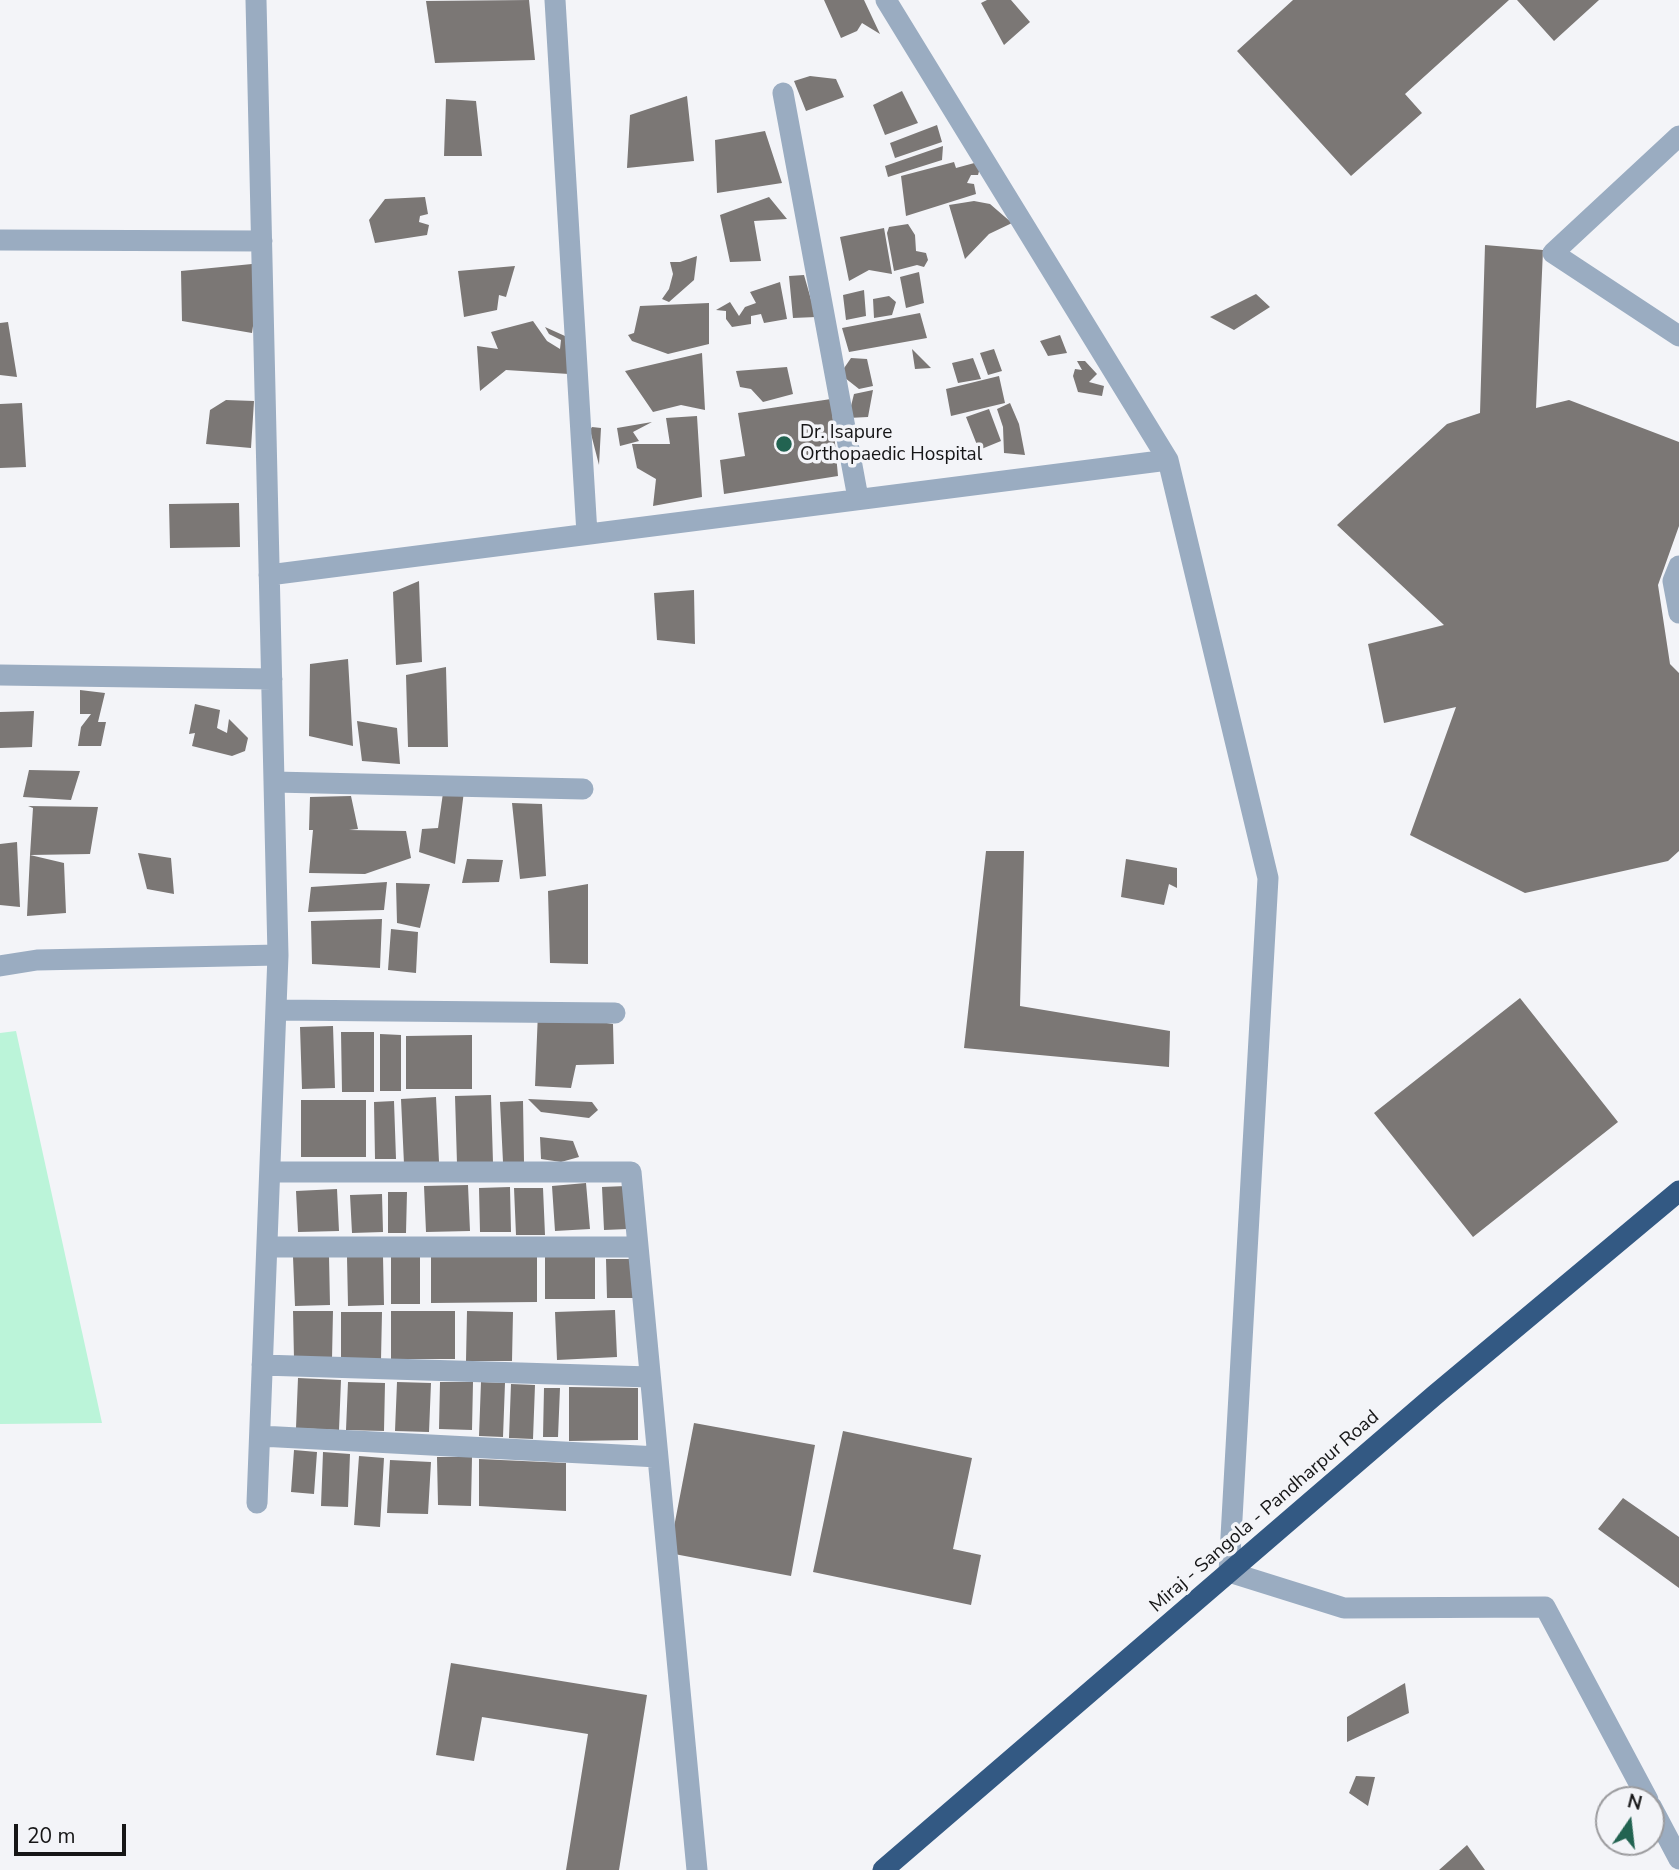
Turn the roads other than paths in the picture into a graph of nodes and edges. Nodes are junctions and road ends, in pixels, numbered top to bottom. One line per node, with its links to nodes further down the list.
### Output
1 (256, 0): 7 (street)
2 (555, 0): 11 (street)
3 (886, 0): 9 (street)
4 (782, 93): 10 (street)
5 (1679, 136): 8 (street)
6 (0, 240): 7 (street)
7 (262, 242): 13 (street)
8 (1679, 336)
9 (1168, 460): 10 (street); 32 (street)
10 (859, 498): 11 (street)
11 (587, 534): 13 (street)
12 (1679, 566): 14 (street)
13 (269, 575): 16 (street)
14 (1679, 613)
15 (0, 675): 16 (street)
16 (272, 679): 17 (street)
17 (274, 782): 18 (street); 19 (street)
18 (583, 789)
19 (278, 955): 20 (street); 21 (street)
20 (0, 966)
21 (276, 1010): 22 (street); 23 (street)
22 (615, 1013)
23 (270, 1172): 25 (street); 26 (street)
24 (1679, 1191): 32 (highway, Miraj - Sangola - Pandharpur Road)
25 (267, 1247): 26 (street); 27 (street)
26 (638, 1247): 28 (street)
27 (262, 1365): 28 (street); 29 (street)
28 (650, 1377): 30 (street)
29 (260, 1436): 30 (street); 31 (street)
30 (658, 1457): 36 (street)
31 (257, 1503)
32 (1229, 1572): 33 (street); 37 (highway, Miraj - Sangola - Pandharpur Road)
33 (1641, 1786)
34 (1665, 1832): 35 (street)
35 (1679, 1859)
36 (697, 1870)
37 (883, 1870)

